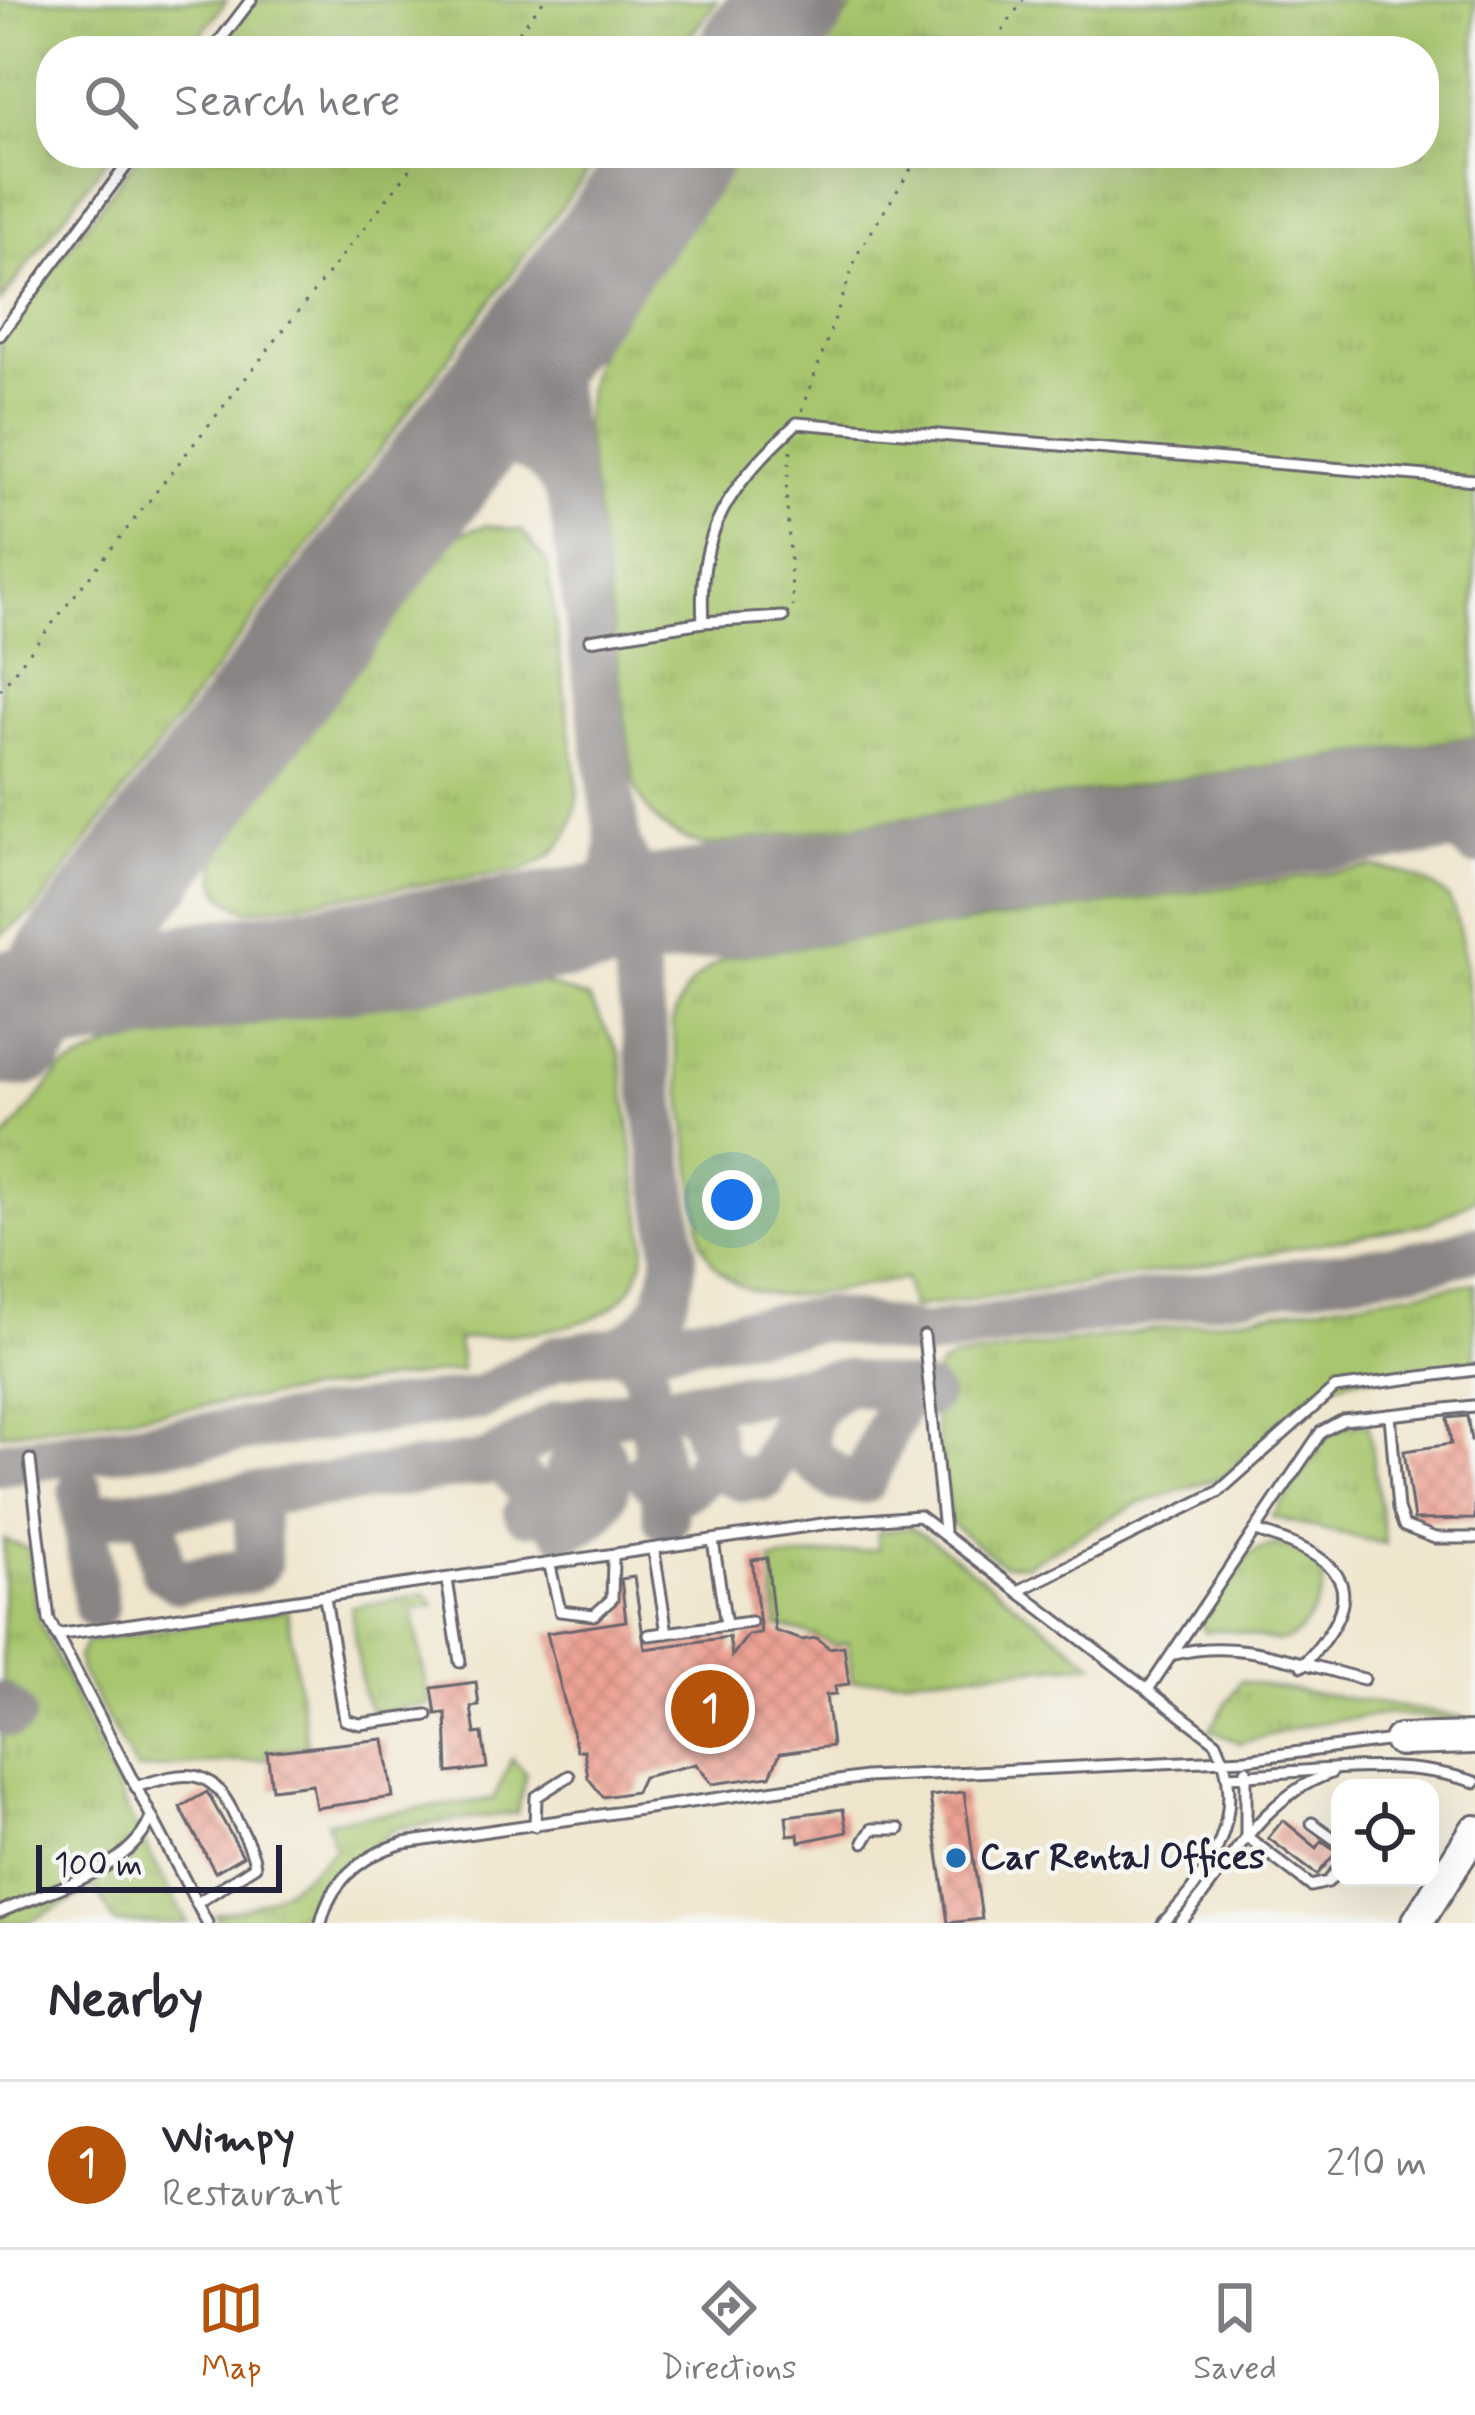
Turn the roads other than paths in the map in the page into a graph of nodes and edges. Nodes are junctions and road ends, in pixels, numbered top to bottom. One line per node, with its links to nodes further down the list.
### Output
1 (250, 0): 2 (lane)
2 (223, 36)
3 (125, 168): 4 (lane)
4 (0, 335)
5 (1475, 480): 7 (lane)
6 (783, 616): 7 (lane)
7 (703, 622): 8 (lane)
8 (590, 640)
9 (924, 1336): 14 (lane)
10 (1475, 1370): 22 (lane)
11 (1473, 1406): 12 (lane)
12 (1390, 1415): 15 (lane); 16 (lane)
13 (30, 1460): 27 (lane)
14 (944, 1531): 17 (lane); 22 (lane)
15 (1256, 1531): 29 (lane); 31 (lane)
16 (1475, 1538)
17 (713, 1541): 18 (lane); 25 (lane)
18 (654, 1552): 19 (lane); 26 (lane)
19 (613, 1558): 20 (lane); 20 (lane)
20 (550, 1566): 21 (lane)
21 (447, 1580): 23 (lane); 30 (lane)
22 (1020, 1590): 33 (lane)
23 (325, 1598): 27 (lane); 34 (lane)
24 (751, 1622): 25 (lane)
25 (726, 1625): 26 (lane)
26 (667, 1633): 28 (lane)
27 (56, 1635): 44 (lane)
28 (650, 1635)
29 (1175, 1654): 31 (lane); 33 (lane)
30 (460, 1662)
31 (1302, 1666): 32 (lane)
32 (1364, 1679)
33 (1149, 1688): 38 (lane)
34 (427, 1715)
35 (1400, 1740): 36 (main road); 37 (lane)
36 (1471, 1746)
37 (1246, 1759): 38 (lane); 41 (lane)
38 (1224, 1760): 42 (lane); 47 (lane)
39 (1347, 1767): 41 (lane); 43 (lane); 50 (lane)
40 (568, 1776): 47 (lane)
41 (1246, 1776): 42 (lane); 50 (lane)
42 (1227, 1777): 58 (lane)
43 (1475, 1782)
44 (135, 1787): 45 (lane); 54 (lane)
45 (150, 1818): 54 (lane); 55 (lane)
46 (1312, 1822): 51 (lane)
47 (536, 1826): 57 (lane)
48 (899, 1828): 52 (lane)
49 (1475, 1831): 60 (main road)
50 (1246, 1836): 53 (lane); 59 (lane)
51 (1331, 1836)
52 (864, 1841)
53 (1331, 1878)
54 (197, 1903): 56 (lane)
55 (0, 1912)
56 (207, 1923)
57 (321, 1923)
58 (1163, 1923)
59 (1180, 1923)
60 (1417, 1923)

